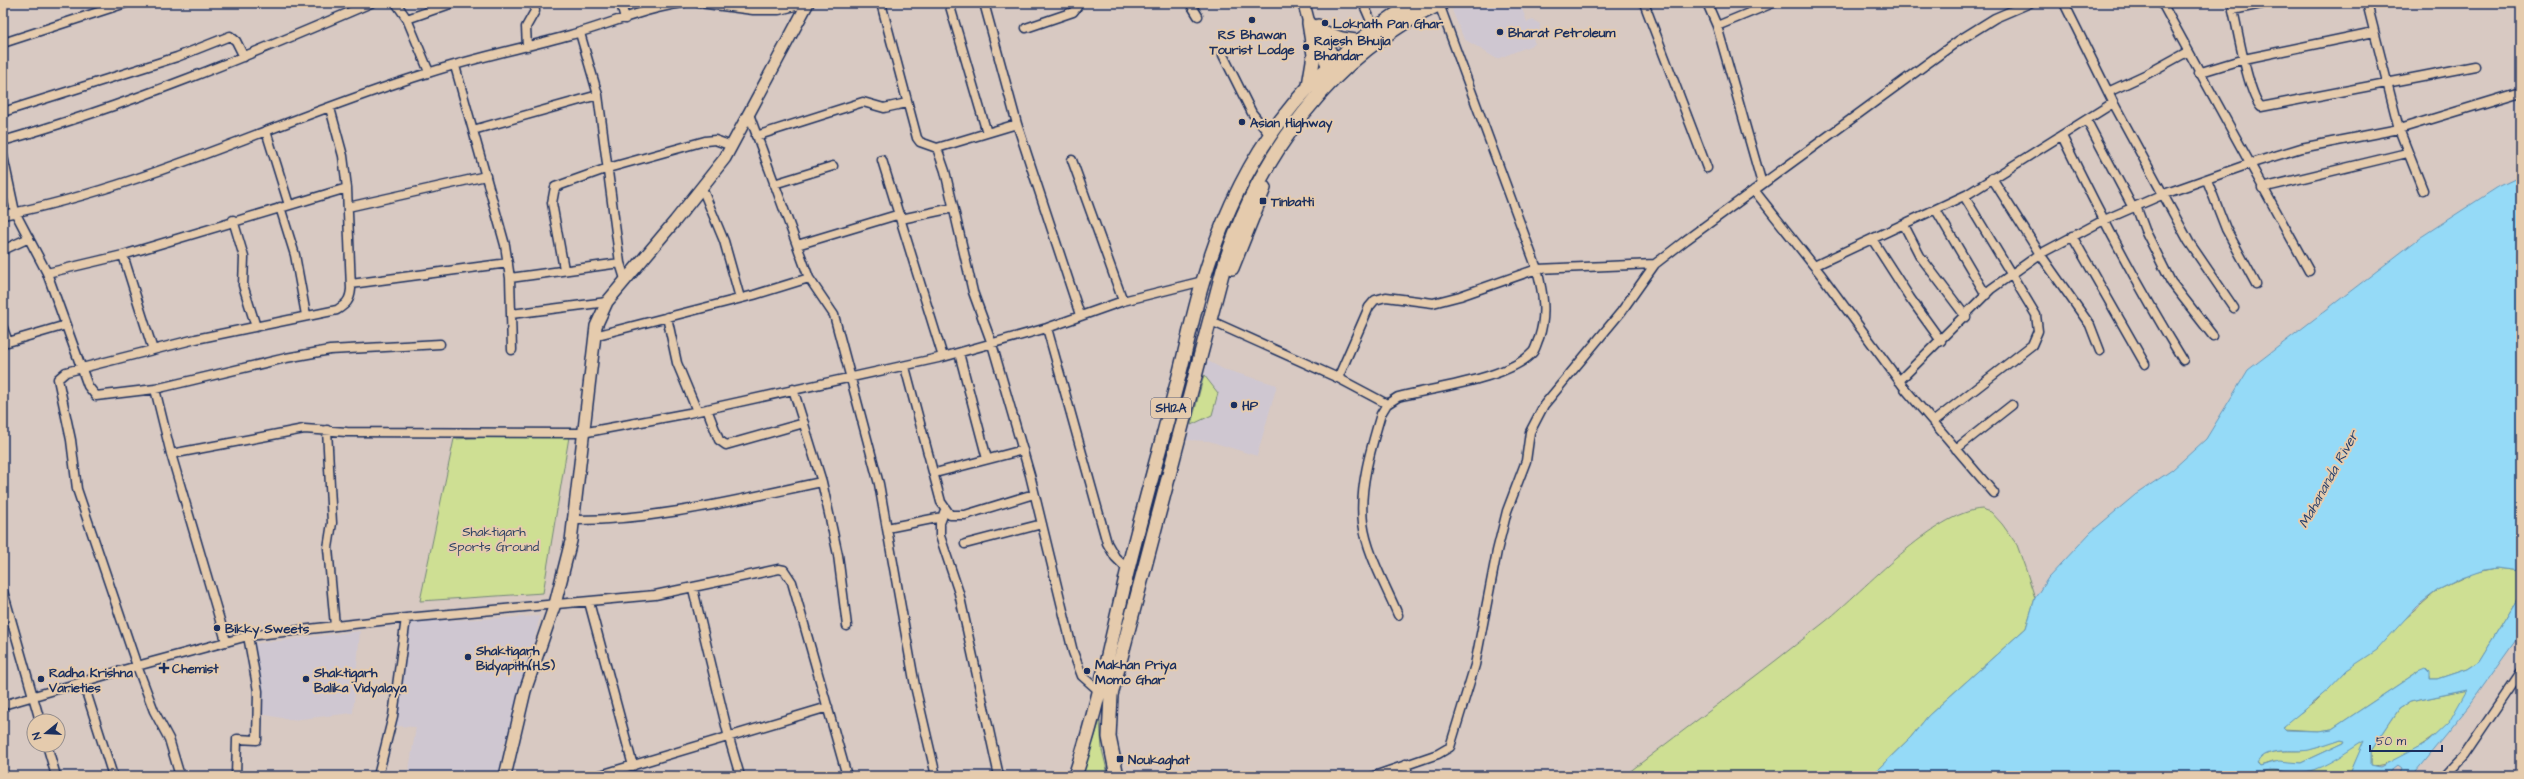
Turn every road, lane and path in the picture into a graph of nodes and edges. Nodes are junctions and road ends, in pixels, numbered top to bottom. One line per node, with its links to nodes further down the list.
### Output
1 (126, 3): 40 (street)
2 (372, 3): 44 (street)
3 (396, 3): 30 (street)
4 (453, 3): 30 (street)
5 (534, 3): 41 (street)
6 (621, 3): 31 (street)
7 (683, 3): 31 (street)
8 (699, 3): 25 (street)
9 (808, 3): 25 (street); 61 (street)
10 (881, 3): 58 (street)
11 (949, 3): 67 (street)
12 (984, 3): 63 (street)
13 (1077, 3): 34 (street)
14 (1190, 3): 29 (street)
15 (1363, 3): 35 (street)
16 (1414, 3): 35 (main road, SH12A)
17 (1644, 3): 81 (street)
18 (1707, 3): 33 (street)
19 (1773, 3): 33 (street)
20 (2030, 3): 86 (street)
21 (2064, 3): 54 (street)
22 (2162, 3): 42 (street)
23 (2266, 3): 28 (street)
24 (2367, 3): 37 (street)
25 (722, 4)
26 (1304, 4): 32 (street); 36 (street)
27 (1441, 4): 51 (main road, SH12A); 118 (street)
28 (2232, 6): 45 (street)
29 (1198, 16)
30 (407, 19): 49 (street)
31 (625, 19): 38 (street)
32 (1309, 23): 46 (street); 53 (main road)
33 (1717, 26): 86 (street)
34 (1026, 28)
35 (1374, 28): 39 (main road, SH12A)
36 (1320, 31): 39 (main road); 46 (street)
37 (2374, 32): 45 (street); 52 (street)
38 (580, 33): 41 (street); 56 (street)
39 (1356, 41): 46 (main road, SH12A)
40 (3, 43)
41 (527, 47): 47 (street)
42 (2187, 52): 50 (street); 54 (street)
43 (1223, 55): 68 (street)
44 (244, 57): 60 (street); 71 (street)
45 (2244, 60): 50 (street); 52 (street)
46 (1330, 63): 51 (street); 53 (main road, SH12A)
47 (455, 66): 49 (street); 65 (street)
48 (2475, 66): 52 (street)
49 (429, 72): 59 (street)
50 (2198, 73): 78 (street)
51 (1338, 76): 138 (main road, SH12A)
52 (2387, 83): 64 (street)
53 (1308, 86): 68 (main road, SH12A)
54 (2108, 92): 57 (street)
55 (2521, 92): 64 (street)
56 (598, 95): 65 (street); 80 (street)
57 (2113, 103): 62 (street); 92 (street)
58 (907, 104): 69 (street); 73 (street)
59 (330, 108): 66 (street); 87 (street)
60 (3, 112)
61 (749, 114): 69 (street); 72 (street)
62 (2087, 122): 70 (street); 97 (street)
63 (1017, 124): 67 (street); 135 (street)
64 (2399, 128): 74 (street); 78 (street)
65 (473, 130): 82 (street)
66 (266, 131): 94 (street); 100 (street)
67 (987, 133): 73 (street)
68 (1270, 135): 125 (main road, SH12A)
69 (756, 136): 85 (street)
70 (2062, 136): 83 (street); 104 (street)
71 (3, 141)
72 (732, 146): 80 (street); 88 (street)
73 (937, 148): 98 (street)
74 (2407, 153): 89 (street); 91 (street)
75 (3, 156): 100 (street)
76 (882, 160): 102 (street)
77 (1072, 160): 130 (street)
78 (2249, 164): 84 (street); 89 (street)
79 (833, 166): 85 (street)
80 (608, 168): 114 (street); 117 (street)
81 (1707, 168)
82 (486, 176): 96 (street); 113 (street)
83 (1992, 178): 93 (street); 111 (street)
84 (2206, 180): 92 (street); 127 (street)
85 (774, 184): 109 (street)
86 (1762, 184): 90 (street)
87 (347, 188): 94 (street); 96 (street)
88 (702, 188): 124 (street); 129 (street)
89 (2262, 188): 119 (street)
90 (1754, 190): 115 (street); 116 (street)
91 (2423, 190)
92 (2164, 194): 97 (street); 132 (street)
93 (1964, 196): 99 (street); 121 (street)
94 (289, 204): 95 (street)
95 (280, 207): 103 (street); 134 (street)
96 (348, 207): 126 (street)
97 (2134, 207): 104 (street); 144 (street)
98 (953, 208): 102 (street); 147 (street)
99 (1936, 210): 105 (street); 128 (street)
100 (15, 212): 101 (street); 107 (street)
101 (3, 215)
102 (900, 216): 109 (street); 152 (street)
103 (233, 220): 112 (street); 140 (street)
104 (2102, 221): 106 (street); 153 (street)
105 (1904, 225): 108 (street); 137 (street)
106 (2072, 236): 111 (street); 154 (street)
107 (29, 238): 110 (street); 120 (street)
108 (1872, 239): 116 (street); 145 (street)
109 (797, 245): 123 (street)
110 (3, 250)
111 (2040, 254): 121 (street); 150 (street)
112 (123, 255): 120 (street); 148 (street)
113 (508, 262): 122 (street); 126 (street)
114 (620, 263): 117 (street); 124 (street)
115 (1655, 264): 118 (street); 205 (street)
116 (1814, 266): 159 (street)
117 (564, 269): 122 (street)
118 (1537, 269): 158 (street); 162 (street)
119 (2309, 271)
120 (47, 273): 139 (street)
121 (2012, 273): 128 (street); 166 (street)
122 (510, 278): 133 (street)
123 (809, 278): 129 (street); 157 (street)
124 (625, 280): 131 (street)
125 (1203, 281): 130 (street); 183 (main road, SH12A)
126 (351, 284): 134 (street)
127 (2256, 284)
128 (1986, 295): 137 (street)
129 (740, 298): 136 (street)
130 (1123, 301): 135 (street)
131 (607, 302): 133 (street); 143 (street)
132 (2234, 308)
133 (511, 314): 149 (street)
134 (306, 315): 140 (street)
135 (1080, 315): 142 (street)
136 (668, 317): 143 (street); 165 (street)
137 (1966, 317): 145 (street)
138 (1209, 320): 158 (street); 219 (main road, SH12A)
139 (66, 325): 141 (street); 156 (street)
140 (256, 327): 148 (street)
141 (3, 328)
142 (1047, 328): 147 (street); 183 (street)
143 (594, 336): 169 (street)
144 (2213, 336)
145 (1941, 341): 159 (street)
146 (440, 344): 160 (street)
147 (992, 344): 151 (street); 171 (street)
148 (153, 350): 156 (street)
149 (512, 350)
150 (2100, 352)
151 (959, 353): 152 (street); 173 (street)
152 (943, 357): 155 (street)
153 (2183, 360)
154 (2145, 364)
155 (905, 367): 157 (street); 174 (street)
156 (82, 369): 160 (street); 194 (street)
157 (850, 378): 161 (street); 181 (street)
158 (1338, 378): 162 (street)
159 (1899, 381): 166 (street)
160 (155, 389): 172 (street)
161 (793, 389): 164 (street); 167 (street)
162 (1387, 404): 188 (street)
163 (2012, 405): 170 (street)
164 (708, 409): 165 (street); 167 (street)
165 (697, 411): 169 (street)
166 (1933, 422): 170 (street)
167 (804, 423): 175 (street)
168 (327, 430): 169 (street); 172 (street); 190 (street)
169 (582, 433): 179 (street)
170 (1956, 449): 176 (street)
171 (1023, 450): 173 (street); 177 (street)
172 (171, 454): 193 (street)
173 (987, 459): 174 (street)
174 (935, 473): 178 (street)
175 (822, 482): 179 (street); 191 (street)
176 (1994, 493)
177 (1034, 494): 178 (street); 180 (street)
178 (944, 513): 181 (street); 217 (street)
179 (572, 520): 187 (street)
180 (1042, 524): 182 (street); 198 (street)
181 (887, 528): 216 (street)
182 (965, 544)
183 (1128, 570): 198 (main road, SH12A)
184 (693, 589): 186 (street); 201 (street); 203 (street)
185 (3, 591): 199 (street)
186 (588, 602): 187 (street); 206 (street)
187 (555, 604): 189 (street); 212 (street)
188 (1398, 615)
189 (406, 618): 190 (street); 211 (street)
190 (335, 626): 192 (street)
191 (847, 626)
192 (248, 636): 193 (street); 210 (street)
193 (226, 641): 194 (street)
194 (137, 666): 196 (street); 209 (street)
195 (2521, 672): 197 (street)
196 (83, 682): 199 (street); 208 (street)
197 (2518, 682): 222 (street)
198 (1099, 691): 218 (main road, SH12A)
199 (33, 696): 200 (street); 202 (street)
200 (3, 705)
201 (828, 707): 203 (street); 215 (street)
202 (38, 713)
203 (729, 738): 206 (street); 214 (street)
204 (49, 753): 207 (street)
205 (1406, 764): 220 (street); 221 (street)
206 (632, 766): 213 (street)
207 (56, 776)
208 (113, 776)
209 (180, 776)
210 (236, 776)
211 (378, 776)
212 (505, 776)
213 (597, 776)
214 (740, 776)
215 (847, 776)
216 (936, 776)
217 (999, 776)
218 (1075, 776)
219 (1117, 776)
220 (1374, 776)
221 (1408, 776)
222 (2445, 776)

